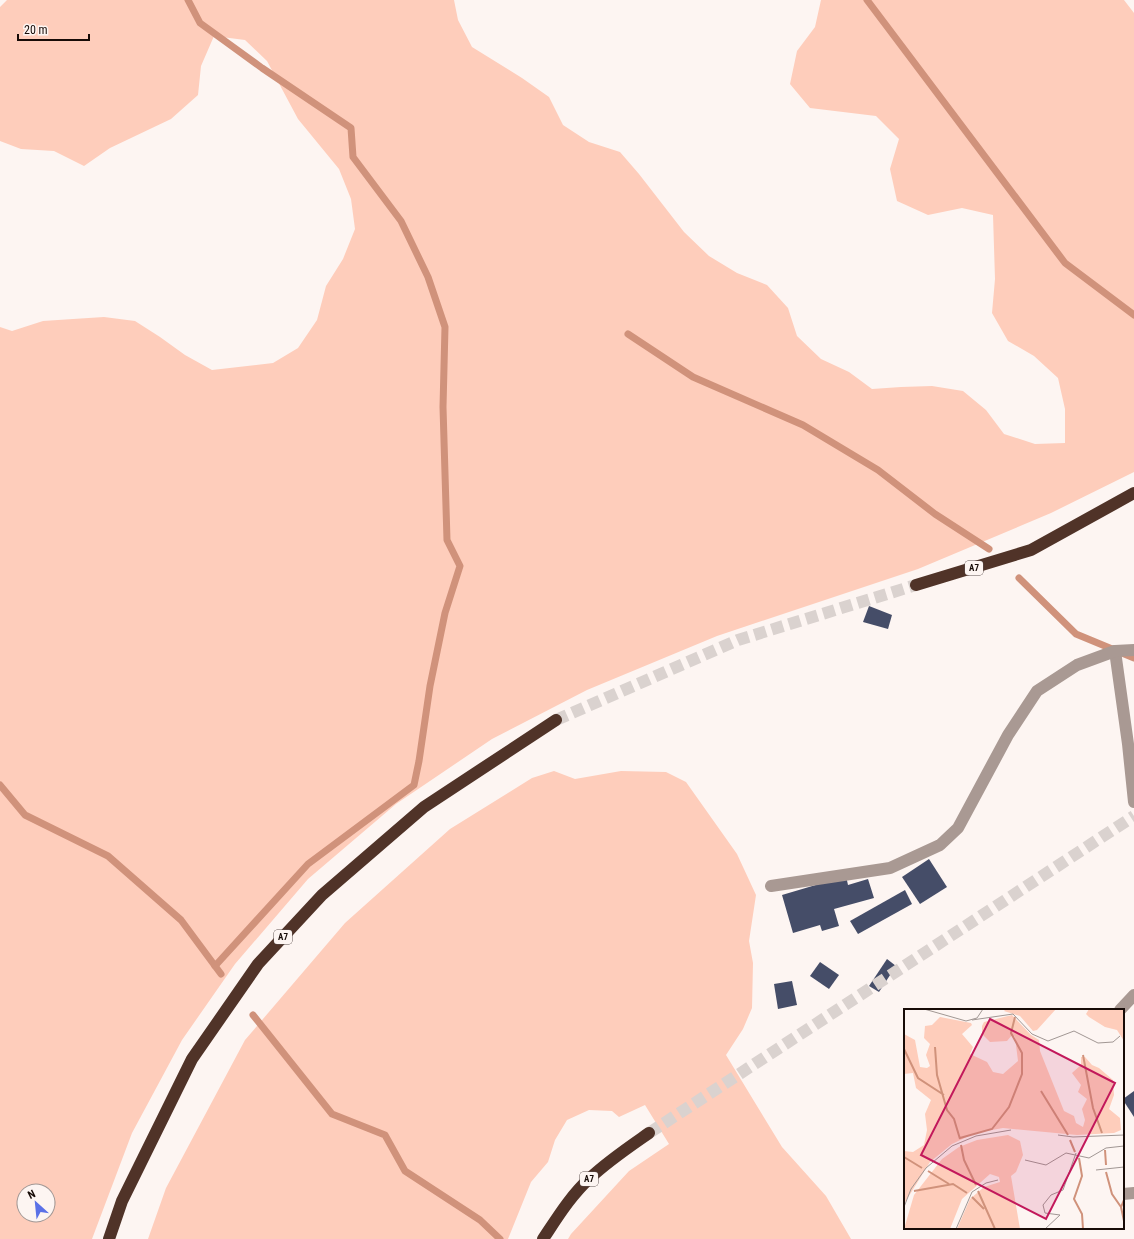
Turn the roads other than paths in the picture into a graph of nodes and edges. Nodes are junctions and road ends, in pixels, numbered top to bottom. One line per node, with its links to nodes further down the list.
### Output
1 (1134, 493): 2 (highway, A7)
2 (916, 586)
3 (1134, 650): 4 (street)
4 (1115, 651): 6 (street); 7 (street)
5 (556, 720): 13 (highway, A7)
6 (1134, 802)
7 (771, 886)
8 (1134, 994): 9 (street)
9 (1121, 1009)
10 (649, 1133): 14 (highway, A7)
11 (1134, 1193): 12 (street)
12 (1124, 1194)
13 (109, 1239)
14 (543, 1239)

